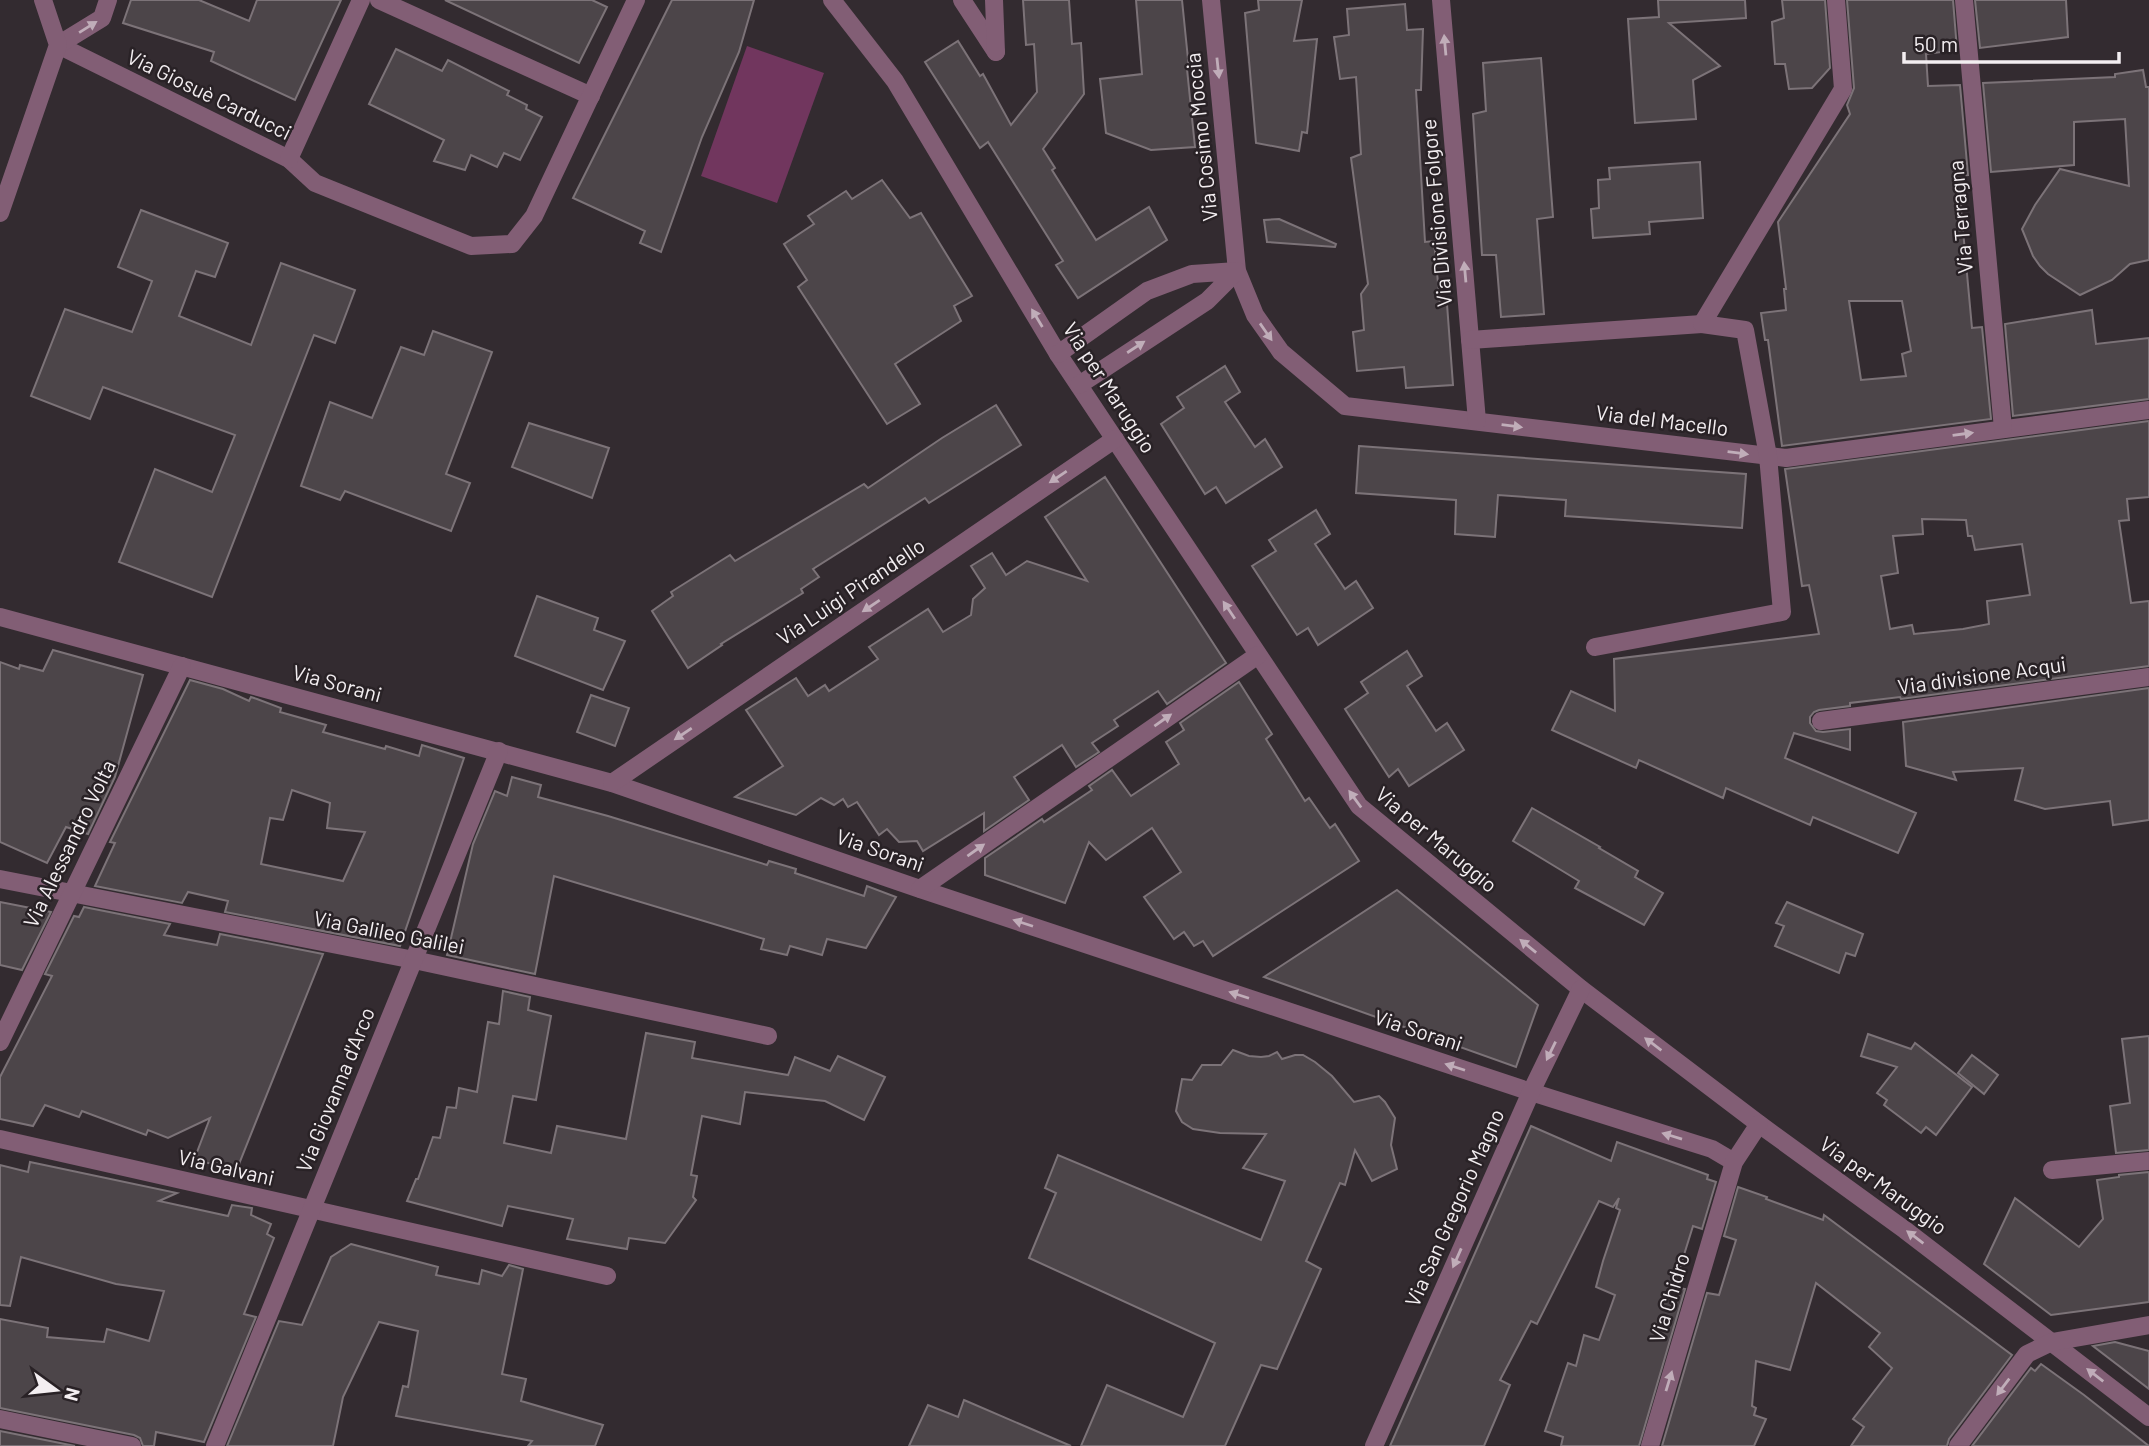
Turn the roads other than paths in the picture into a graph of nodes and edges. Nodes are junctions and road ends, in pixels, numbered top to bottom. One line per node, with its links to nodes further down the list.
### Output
1 (43, 0): 13 (street)
2 (108, 0): 13 (street, one-way to 2)
3 (361, 0): 15 (street)
4 (379, 0): 14 (street)
5 (636, 0): 14 (street, Via Giosuè Carducci)
6 (832, 0): 20 (street, Via per Maruggio, one-way to 6)
7 (962, 0): 8 (street)
8 (994, 0)
9 (1211, 0): 17 (street, Via Cosimo Moccia, one-way to 17)
10 (1441, 0): 19 (street, Via Divisione Folgore, one-way to 10)
11 (1836, 0): 18 (street)
12 (1964, 0): 24 (street, Via Terragna)
13 (58, 46): 15 (street, Via Giosuè Carducci); 16 (street)
14 (591, 96): 15 (street, Via Giosuè Carducci)
15 (289, 159)
16 (0, 213)
17 (1237, 271): 20 (street); 21 (street, one-way to 17); 23 (street, Via del Macello, one-way to 23)
18 (1702, 324): 19 (street); 26 (street)
19 (1470, 340): 23 (street, Via Divisione Folgore)
20 (1059, 354): 21 (street, Via per Maruggio)
21 (1079, 385): 25 (street, Via per Maruggio)
22 (2149, 410): 24 (street, Via del Macello)
23 (1477, 421): 26 (street, Via del Macello, one-way to 26)
24 (2003, 429): 26 (street, Via del Macello, one-way to 24)
25 (1115, 439): 29 (street, Via per Maruggio, one-way to 25); 34 (street, Via Luigi Pirandello, one-way to 34)
26 (1768, 456): 28 (street)
27 (0, 617): 30 (street, Via Sorani)
28 (1595, 647)
29 (1258, 655): 36 (street, one-way to 29); 39 (street, Via per Maruggio, one-way to 29)
30 (181, 666): 33 (street, Via Sorani); 37 (street, Via Alessandro Volta)
31 (2149, 677): 32 (street, Via divisione Acqui)
32 (1821, 721)
33 (499, 751): 34 (street, Via Sorani); 38 (street, Via Giovanna d'Arco)
34 (612, 783): 36 (street, Via Sorani)
35 (0, 878): 37 (street, Via Galileo Galilei)
36 (920, 889): 42 (street, Via Sorani, one-way to 36)
37 (72, 893): 38 (street, Via Galileo Galilei); 41 (street, Via Alessandro Volta)
38 (414, 960): 40 (street, Via Galileo Galilei); 48 (street, Via Giovanna d'Arco)
39 (1581, 989): 42 (street, Via San Gregorio Magno, one-way to 42); 43 (street, Via per Maruggio, one-way to 39)
40 (768, 1036)
41 (0, 1042)
42 (1531, 1093): 46 (street, Via Sorani, one-way to 42); 56 (street, Via San Gregorio Magno, one-way to 56)
43 (1759, 1124): 46 (street, Via Chidro); 51 (street, Via per Maruggio, one-way to 43)
44 (0, 1139): 48 (street, Via Galvani)
45 (2149, 1161): 47 (street)
46 (1734, 1163): 57 (street, Via Chidro, one-way to 46)
47 (2052, 1170)
48 (311, 1211): 49 (street, Via Galvani); 55 (street, Via Giovanna d'Arco)
49 (607, 1276)
50 (2148, 1326): 51 (street)
51 (2052, 1342): 52 (street, Via per Maruggio, one-way to 51); 58 (street, one-way to 58)
52 (2149, 1417)
53 (0, 1419): 54 (street)
54 (132, 1446)
55 (215, 1446)
56 (1374, 1446)
57 (1650, 1446)
58 (1958, 1446)

